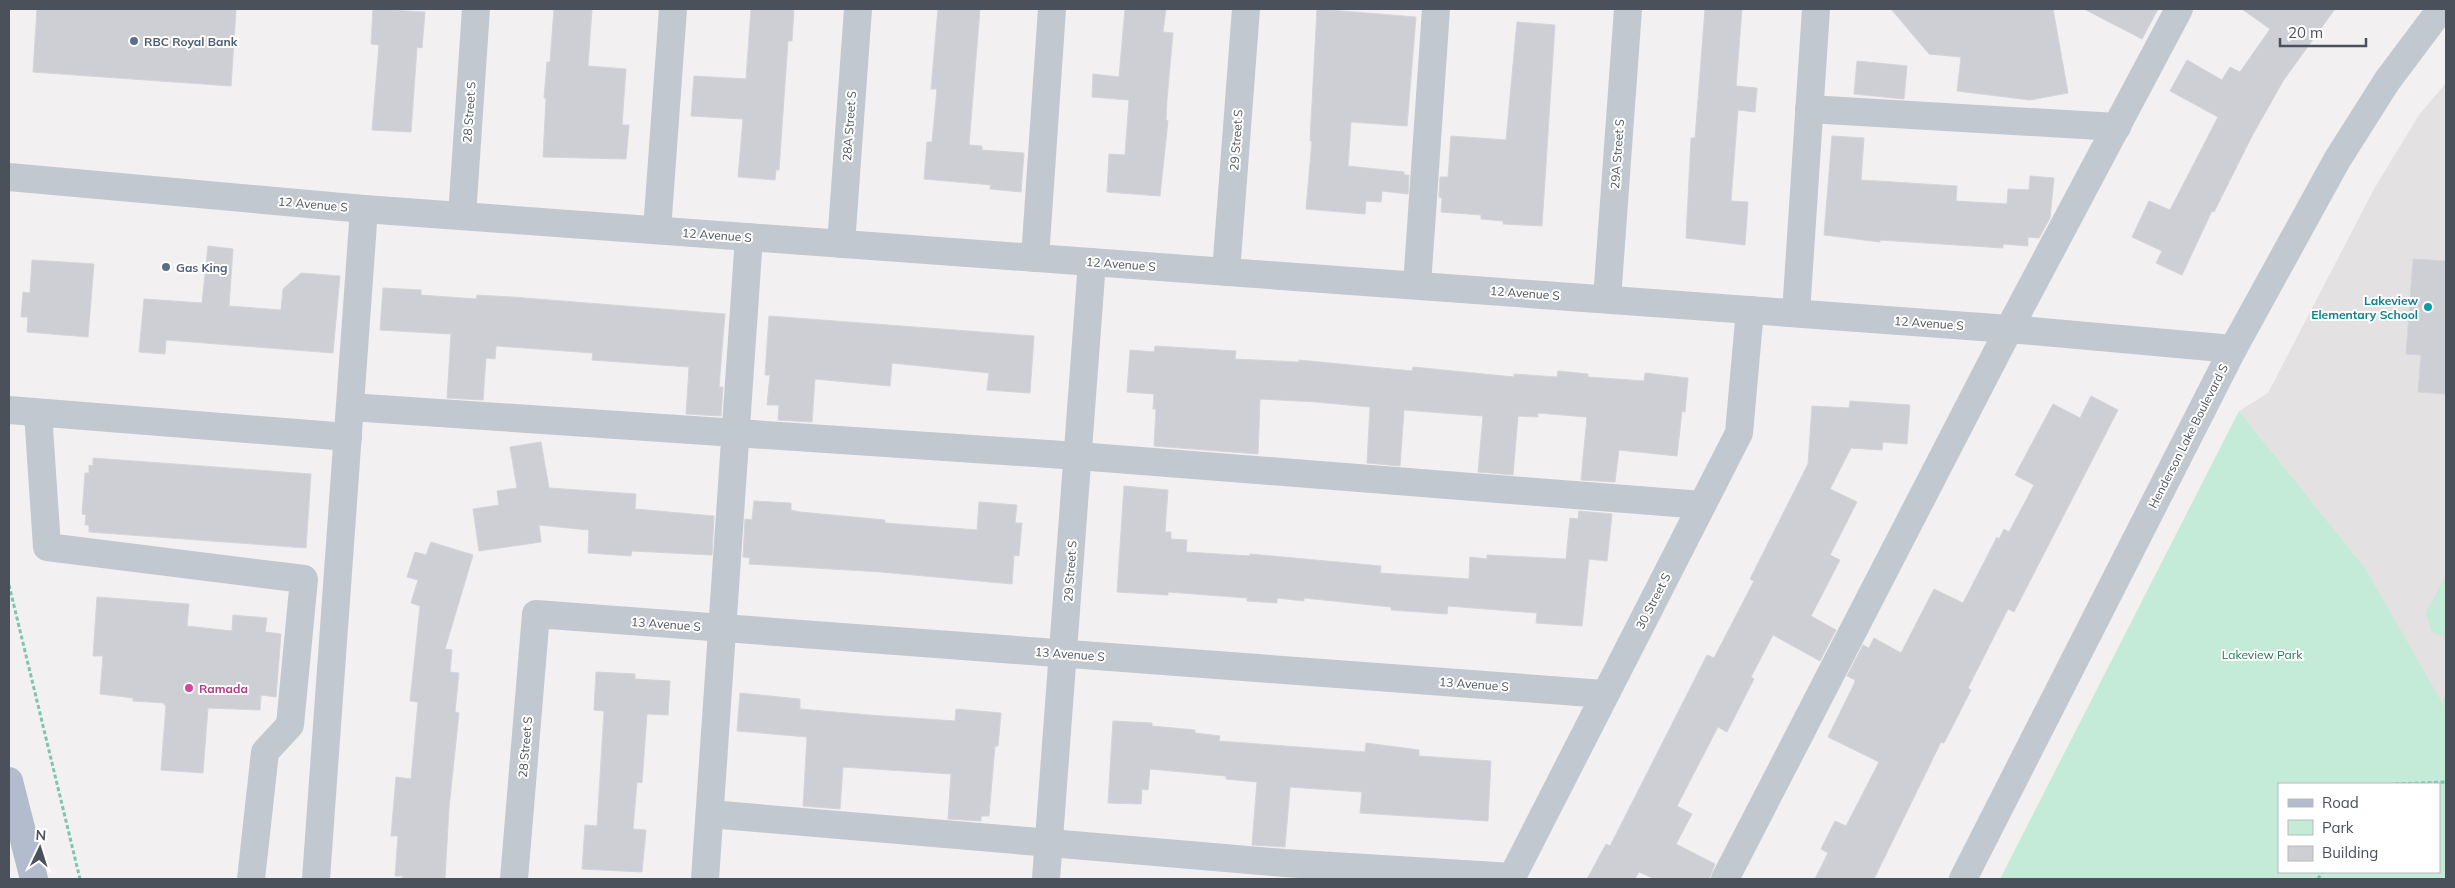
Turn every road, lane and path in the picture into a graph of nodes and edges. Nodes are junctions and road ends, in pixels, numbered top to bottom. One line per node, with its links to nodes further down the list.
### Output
1 (476, 9): 15 (street, 28 Street S)
2 (673, 9): 16 (street)
3 (858, 9): 18 (street, 28A Street S)
4 (1052, 9): 19 (street)
5 (1246, 9): 21 (street, 29 Street S)
6 (1436, 9): 22 (street)
7 (1628, 9): 23 (street, 29A Street S)
8 (1816, 9): 11 (street)
9 (2179, 9): 12 (street)
10 (2441, 9): 27 (street, Henderson Lake Boulevard S)
11 (1809, 109): 12 (street); 25 (street)
12 (2117, 127): 26 (street)
13 (9, 178): 14 (street, 12 Avenue S)
14 (364, 209): 15 (street, 12 Avenue S); 28 (street)
15 (462, 216): 16 (street, 12 Avenue S)
16 (658, 230): 17 (street, 12 Avenue S)
17 (749, 237): 18 (street, 12 Avenue S); 31 (street)
18 (841, 244): 19 (street, 12 Avenue S)
19 (1036, 258): 20 (street, 12 Avenue S)
20 (1092, 262): 21 (street, 12 Avenue S); 33 (street, 29 Street S)
21 (1226, 272): 22 (street, 12 Avenue S)
22 (1416, 285): 23 (street, 12 Avenue S)
23 (1607, 299): 24 (street, 12 Avenue S)
24 (1750, 310): 25 (street, 12 Avenue S); 34 (street, 30 Street S)
25 (1796, 313): 26 (street, 12 Avenue S)
26 (2009, 329): 27 (street, 12 Avenue S); 54 (street)
27 (2233, 349): 55 (street, Henderson Lake Boulevard S)
28 (350, 407): 31 (street); 32 (street)
29 (9, 410): 30 (street)
30 (38, 413): 32 (street); 49 (street)
31 (735, 433): 33 (street); 37 (street)
32 (348, 437): 50 (street)
33 (1078, 456): 34 (street); 38 (street, 29 Street S)
34 (1702, 505): 39 (street, 30 Street S)
35 (9, 585): 48 (path)
36 (536, 614): 37 (street, 13 Avenue S); 51 (street, 28 Street S)
37 (722, 628): 38 (street, 13 Avenue S); 43 (street)
38 (1064, 654): 39 (street, 13 Avenue S); 44 (street, 29 Street S)
39 (1604, 694): 46 (street, 30 Street S)
40 (9, 782): 47 (main road)
41 (2446, 782): 42 (path)
42 (2420, 783)
43 (710, 814): 44 (street); 52 (street)
44 (1050, 842): 45 (street); 53 (street, 29 Street S)
45 (1280, 871): 46 (street)
46 (1511, 878)
47 (34, 879)
48 (80, 879)
49 (251, 879)
50 (316, 879)
51 (514, 879)
52 (705, 879)
53 (1046, 879)
54 (1725, 879)
55 (1963, 879)

